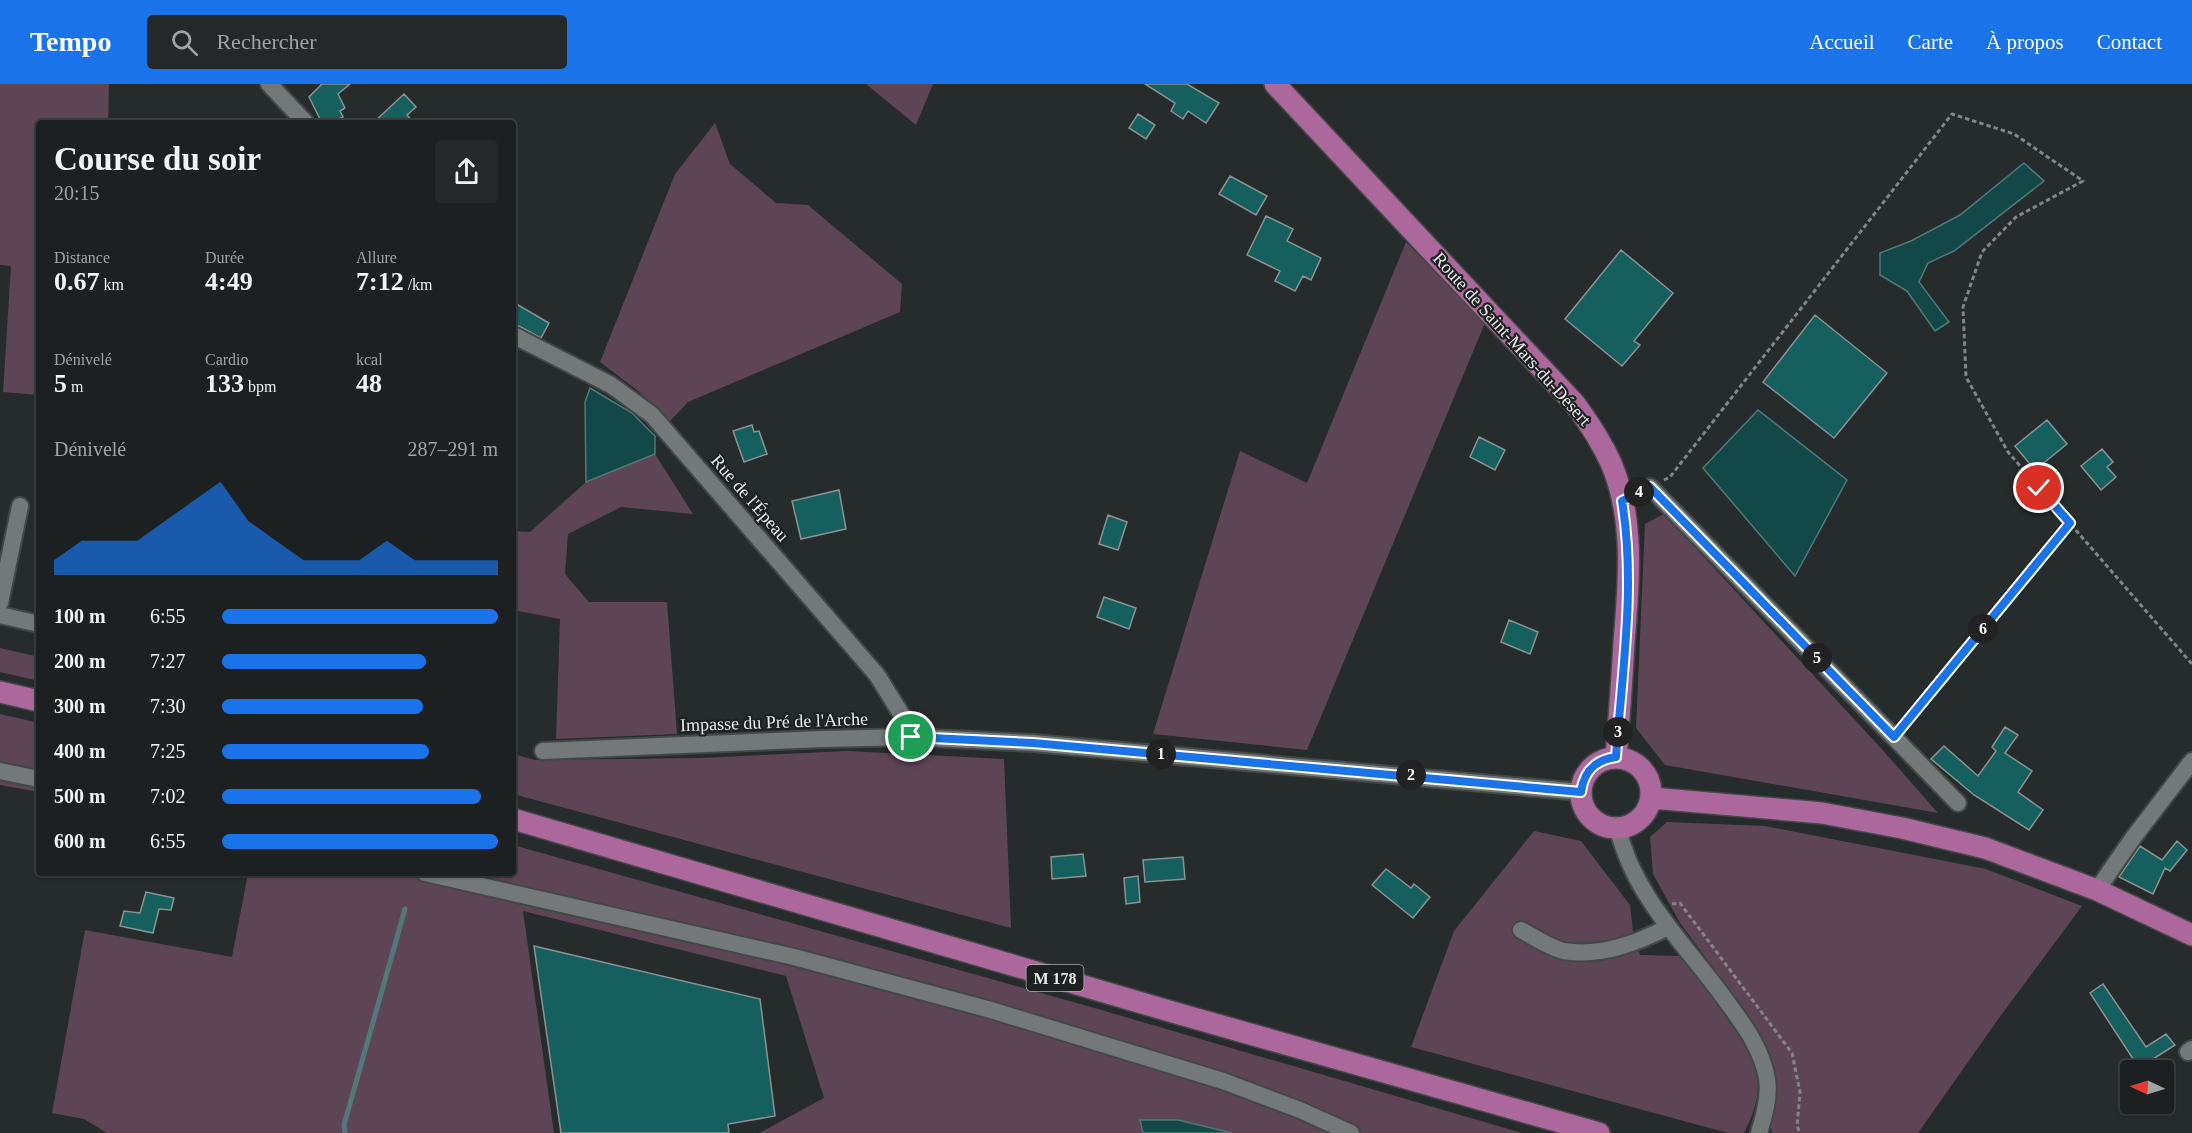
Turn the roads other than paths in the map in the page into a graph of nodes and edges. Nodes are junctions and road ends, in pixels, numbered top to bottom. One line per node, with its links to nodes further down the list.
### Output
1 (269, 84): 3 (street)
2 (1275, 84): 14 (main road, Route de Saint-Mars-du-Désert)
3 (300, 120)
4 (516, 337): 12 (street, Rue de l'Épeau)
5 (1650, 487): 20 (street)
6 (20, 506): 7 (street)
7 (0, 603)
8 (0, 615): 9 (street)
9 (36, 623)
10 (0, 692): 11 (main road)
11 (36, 700)
12 (911, 737): 13 (street, Impasse du Pré de l'Arche); 18 (street, Impasse du Pré de l'Arche)
13 (543, 752)
14 (1616, 757): 18 (main road); 19 (main road)
15 (2192, 761): 24 (street)
16 (0, 771): 17 (street)
17 (36, 778)
18 (1581, 792): 22 (main road)
19 (1652, 798): 22 (main road); 24 (main road)
20 (1958, 803)
21 (516, 820): 30 (main road, M 178)
22 (1618, 828): 25 (street)
23 (438, 876): 29 (street)
24 (2097, 890): 27 (main road)
25 (1668, 927): 26 (street); 28 (street)
26 (1521, 930)
27 (2192, 935)
28 (1760, 1129)
29 (1349, 1133)
30 (1599, 1133)

